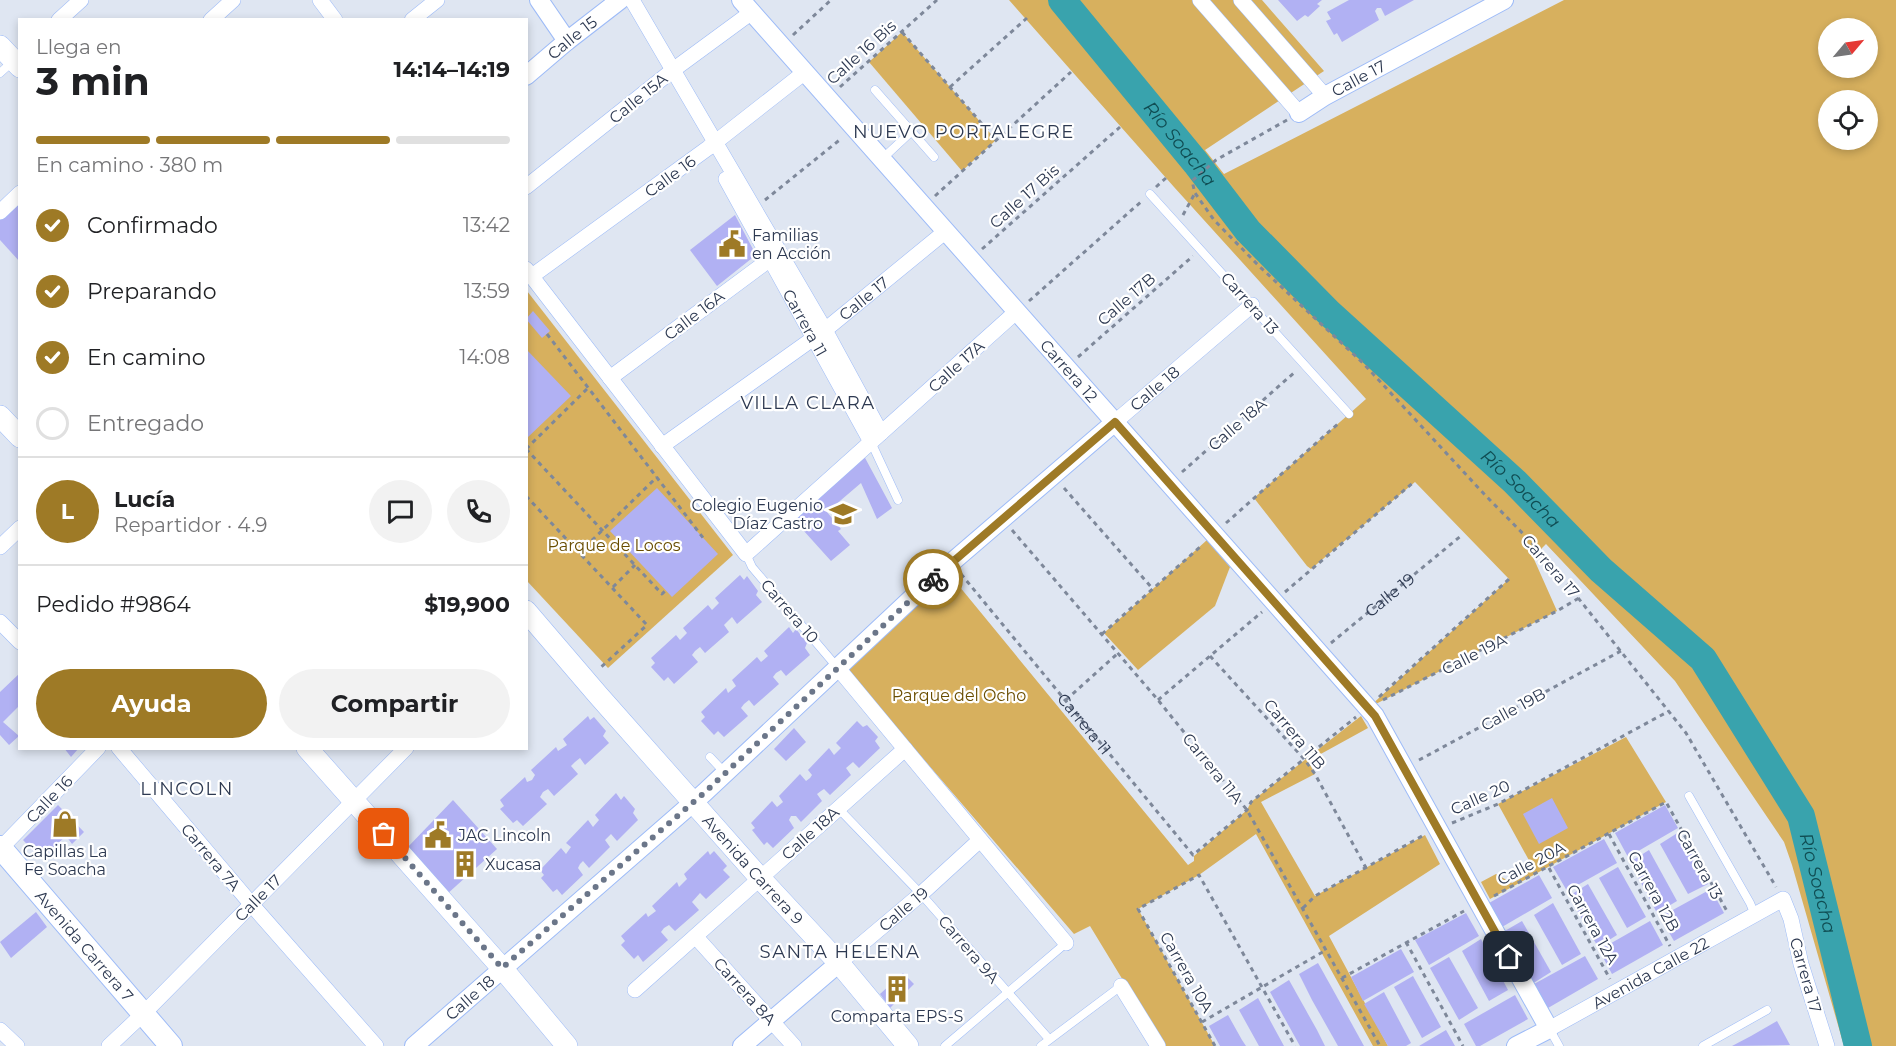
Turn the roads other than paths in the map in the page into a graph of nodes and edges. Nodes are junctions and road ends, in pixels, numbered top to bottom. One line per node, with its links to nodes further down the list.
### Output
1 (81, 0): 12 (street)
2 (233, 0): 13 (street)
3 (320, 0): 14 (street)
4 (437, 0): 15 (street)
5 (539, 0): 16 (street)
6 (620, 0): 16 (street, Calle 15)
7 (632, 0): 17 (street)
8 (1200, 0): 22 (street)
9 (1241, 0): 21 (street)
10 (1504, 0): 21 (street, Calle 17)
11 (746, 6): 17 (street, Calle 15A); 18 (street, Carrera 12)
12 (61, 18)
13 (213, 18)
14 (334, 18)
15 (414, 18)
16 (567, 41): 19 (street, Calle 15)
17 (673, 70): 24 (street); 27 (street, Calle 15A)
18 (805, 72): 24 (street, Calle 16); 26 (street, Carrera 12)
19 (528, 74)
20 (875, 90): 23 (lane)
21 (1325, 96): 22 (street, Calle 17)
22 (1299, 113)
23 (912, 131): 25 (lane); 26 (lane)
24 (712, 145): 32 (street, Carrera 11); 33 (street, Calle 16)
25 (934, 157)
26 (882, 159): 31 (street, Carrera 12)
27 (528, 185)
28 (1150, 194): 34 (lane, Carrera 13)
29 (18, 196): 30 (street)
30 (0, 212)
31 (946, 231): 35 (street, Carrera 12); 36 (street, Calle 17)
32 (775, 255): 36 (street, Carrera 11); 37 (street, Calle 16A)
33 (529, 272): 37 (street, Carrera 10)
34 (1252, 305): 38 (lane, Carrera 13); 40 (street, Calle 18)
35 (1017, 311): 40 (street, Carrera 12); 42 (street, Calle 17A)
36 (819, 334): 42 (street, Carrera 11); 43 (street, Calle 17)
37 (610, 378): 43 (street, Carrera 10)
38 (1349, 414)
39 (0, 416): 41 (main road)
40 (1115, 422): 51 (street, Calle 18); 80 (street, Carrera 12)
41 (18, 435)
42 (876, 437): 44 (lane, Carrera 11); 47 (street, Calle 17A)
43 (662, 446): 47 (street, Carrera 10)
44 (898, 500)
45 (18, 530): 46 (street)
46 (0, 547)
47 (746, 555): 51 (lane, Carrera 10)
48 (529, 617): 61 (main road, Avenida Carrera 9)
49 (0, 622): 50 (street)
50 (18, 640)
51 (837, 667): 52 (street, Carrera 10); 58 (street, Calle 18)
52 (905, 749): 62 (street, Calle 18A); 63 (street, Carrera 10)
53 (96, 750): 64 (street, Calle 16)
54 (121, 750): 68 (street, Carrera 7A)
55 (309, 750): 60 (main road)
56 (404, 750): 60 (street, Calle 17)
57 (710, 757): 58 (lane)
58 (725, 773): 61 (street, Calle 18)
59 (1689, 796): 69 (lane)
60 (355, 801): 68 (street, Calle 17); 73 (main road)
61 (694, 801): 65 (main road, Avenida Carrera 9); 73 (street, Calle 18)
62 (838, 808): 65 (street, Calle 18A); 66 (lane, Carrera 9A)
63 (981, 840): 66 (street, Calle 19); 71 (street, Carrera 10)
64 (0, 848): 78 (main road, Avenida Carrera 7)
65 (760, 878): 70 (street, Calle 18A); 72 (main road, Avenida Carrera 9)
66 (921, 894): 72 (street, Calle 19); 76 (lane, Carrera 9A)
67 (1783, 899): 69 (street, Avenida Calle 22); 98 (street, Carrera 17)
68 (252, 905): 78 (street, Calle 17); 86 (street, Carrera 7A)
69 (1755, 915): 80 (street, Avenida Calle 22)
70 (696, 937): 75 (street, Calle 18A); 79 (street, Carrera 8A)
71 (1066, 943): 76 (lane)
72 (839, 963): 79 (street, Calle 19); 91 (main road, Avenida Carrera 9)
73 (502, 968): 87 (street, Calle 18); 88 (main road)
74 (1121, 987): 82 (lane); 94 (street)
75 (635, 990)
76 (1007, 992): 82 (lane, Carrera 9A); 92 (lane)
77 (1767, 1010): 97 (lane)
78 (143, 1014): 84 (street, Calle 17); 85 (main road, Avenida Carrera 7)
79 (771, 1021): 89 (street, Calle 19); 90 (street, Carrera 8A)
80 (1549, 1029): 95 (street, Avenida Calle 22); 96 (lane)
81 (0, 1030): 83 (street)
82 (1049, 1039): 93 (lane)
83 (17, 1046)
84 (109, 1046)
85 (171, 1046)
86 (376, 1046)
87 (414, 1046)
88 (567, 1046)
89 (742, 1046)
90 (794, 1046)
91 (908, 1046)
92 (945, 1046)
93 (1041, 1046)
94 (1158, 1046)
95 (1516, 1046)
96 (1559, 1046)
97 (1703, 1046)
98 (1827, 1046)

